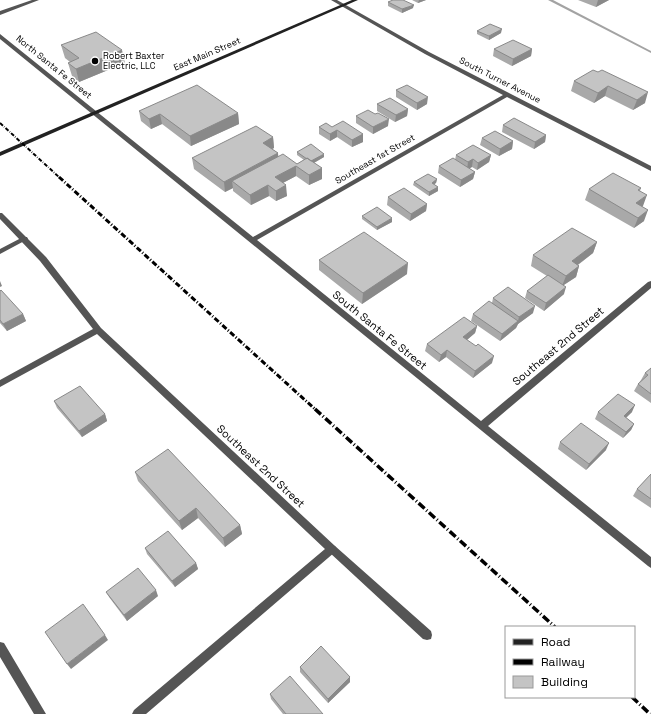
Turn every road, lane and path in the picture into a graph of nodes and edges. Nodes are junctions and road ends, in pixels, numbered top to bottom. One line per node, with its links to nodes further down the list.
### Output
1 (38, 0): 5 (street)
2 (333, 0): 4 (street, South Turner Avenue)
3 (356, 0): 4 (main road, East Main Street)
4 (343, 6): 7 (street, South Turner Avenue); 8 (main road, East Main Street)
5 (0, 13)
6 (0, 36): 8 (street, North Santa Fe Street)
7 (508, 94): 10 (street, South Turner Avenue); 13 (street, Southeast 1st Street)
8 (96, 112): 9 (main road, East Main Street); 13 (street, South Santa Fe Street)
9 (0, 154)
10 (651, 169)
11 (0, 215): 12 (street, Southeast 2nd Street)
12 (25, 239): 14 (street); 16 (street, Southeast 2nd Street)
13 (252, 240): 18 (street, South Santa Fe Street)
14 (0, 252)
15 (651, 284): 18 (street, Southeast 2nd Street)
16 (98, 330): 17 (street); 19 (street, Southeast 2nd Street)
17 (0, 384)
18 (481, 426): 20 (street, South Santa Fe Street)
19 (332, 549): 21 (street, Southeast 2nd Street); 24 (street)
20 (651, 563)
21 (428, 635)
22 (0, 647): 23 (street)
23 (40, 714)
24 (138, 714)

